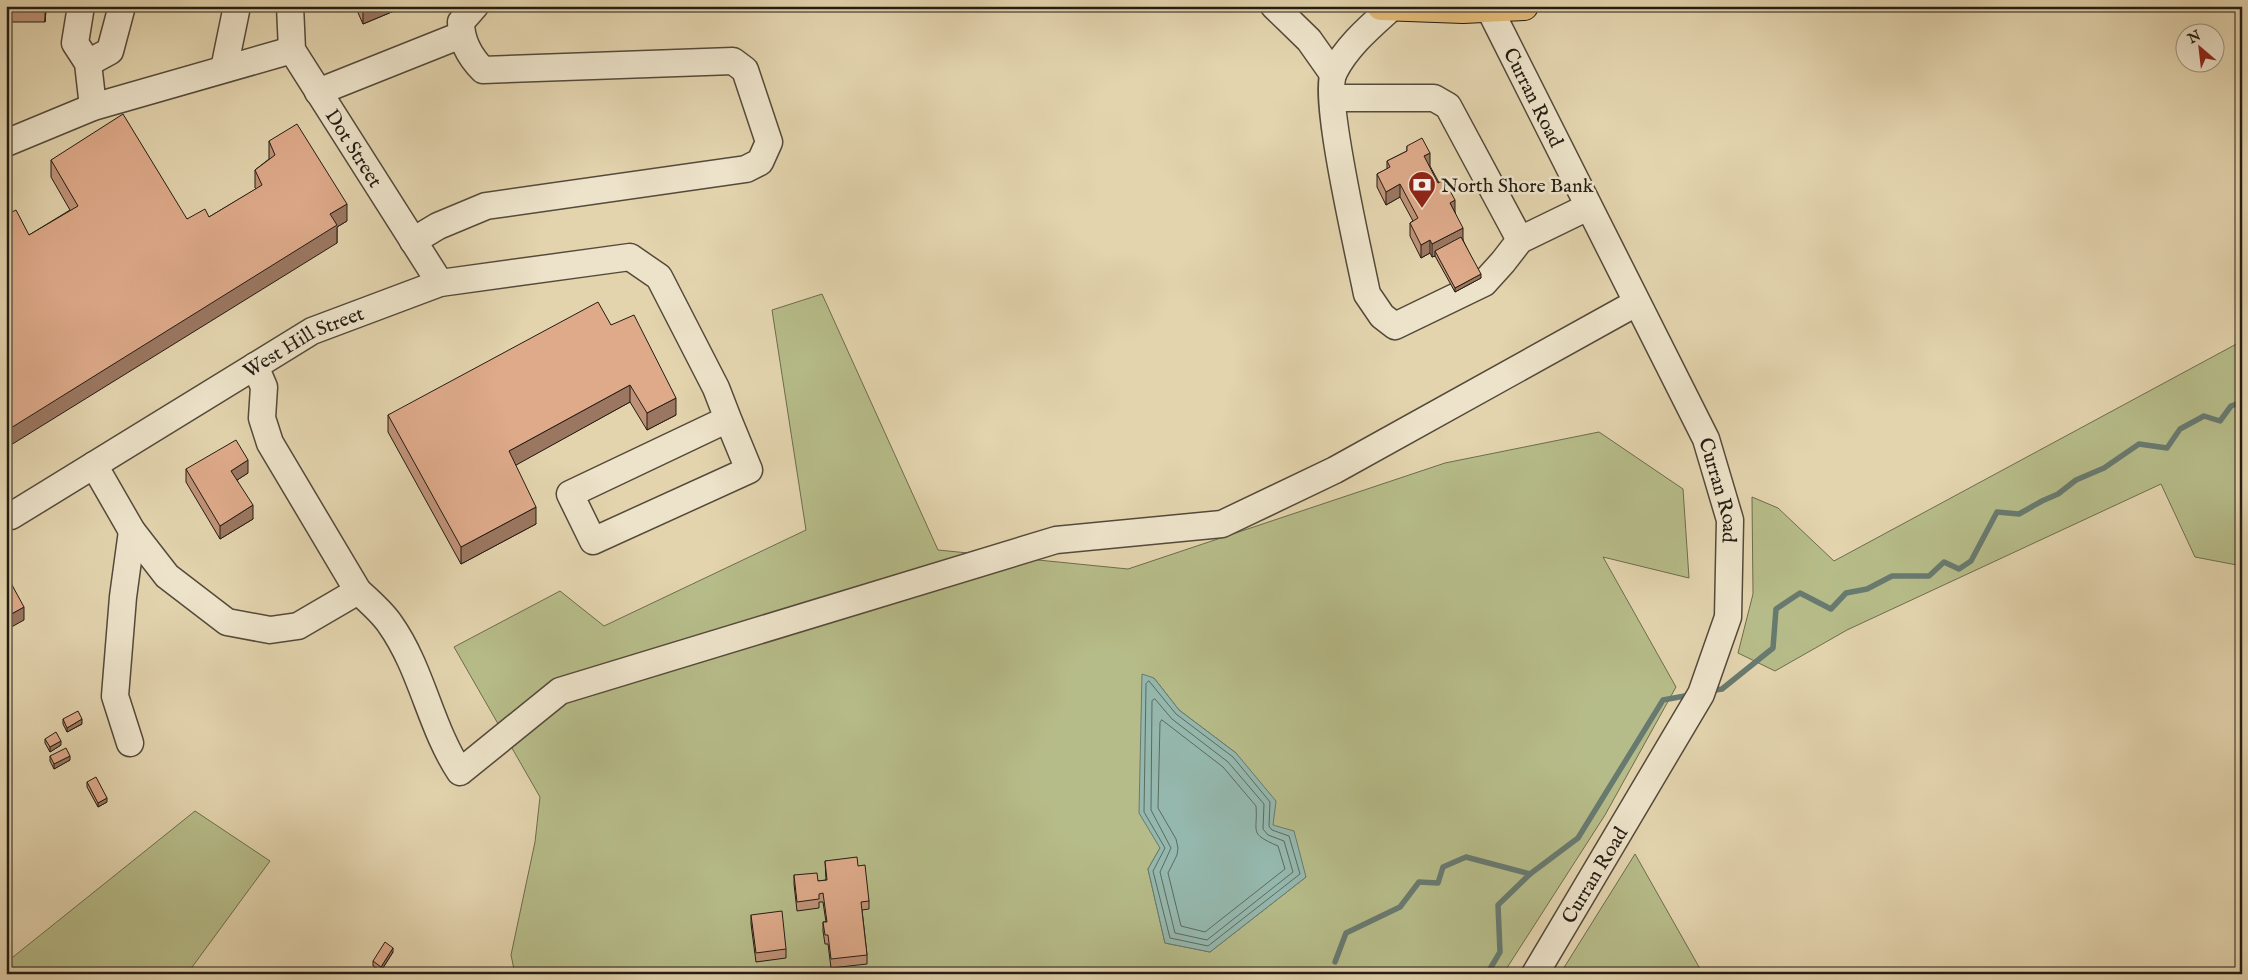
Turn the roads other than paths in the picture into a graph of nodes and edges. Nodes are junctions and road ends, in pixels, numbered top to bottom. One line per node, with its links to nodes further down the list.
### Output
1 (81, 6): 13 (street)
2 (122, 6): 13 (street)
3 (237, 6): 14 (street)
4 (290, 6): 12 (street, Dot Street)
5 (476, 6): 11 (street)
6 (1274, 6): 15 (street)
7 (1380, 6): 9 (main road)
8 (1524, 6): 10 (main road)
9 (1392, 7): 10 (main road); 15 (street)
10 (1488, 7): 19 (street, Curran Road)
11 (461, 35): 16 (street); 21 (street)
12 (292, 50): 14 (street); 16 (street, Dot Street)
13 (88, 63): 17 (street)
14 (224, 70): 17 (street)
15 (1333, 86): 20 (street); 20 (street)
16 (318, 92): 21 (street, Dot Street)
17 (93, 108): 18 (street)
18 (6, 143)
19 (1588, 207): 20 (street); 23 (street, Curran Road)
20 (1520, 240)
21 (413, 241): 22 (street, Dot Street)
22 (440, 283): 24 (street, West Hill Street); 25 (street, West Hill Street)
23 (1636, 303): 29 (street); 31 (street, Curran Road)
24 (255, 366): 26 (street, West Hill Street); 29 (street)
25 (728, 419): 25 (street)
26 (94, 465): 27 (street, West Hill Street); 28 (street)
27 (11, 516)
28 (132, 531): 29 (street); 30 (street)
29 (358, 590)
30 (130, 742)
31 (1534, 974)

